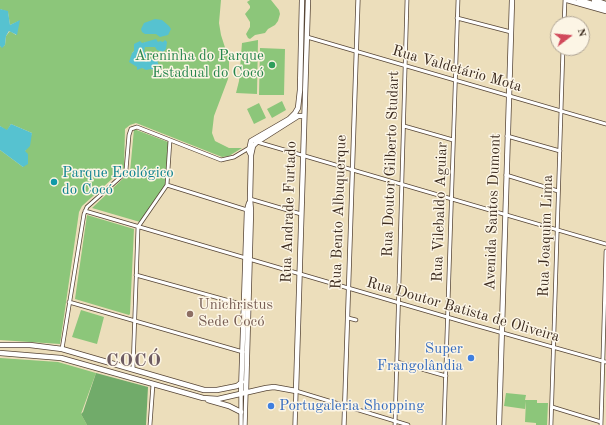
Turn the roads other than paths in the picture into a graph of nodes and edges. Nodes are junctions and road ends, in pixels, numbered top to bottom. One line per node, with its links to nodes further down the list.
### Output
1 (302, 0): 16 (main road)
2 (308, 0): 17 (main road, Rua Andrade Furtado)
3 (358, 0): 18 (street, Rua Bento Albuquerque)
4 (407, 0): 20 (street, Rua Doutor Gilberto Studart)
5 (458, 0): 14 (street, Rua Vilebaldo Aguiar)
6 (512, 0): 15 (main road, Avenida Santos Dumont)
7 (566, 0): 12 (main road); 13 (street)
8 (579, 0): 11 (main road)
9 (594, 0): 10 (main road)
10 (606, 4)
11 (606, 8)
12 (606, 11)
13 (565, 16)
14 (457, 18): 15 (street); 21 (street, Rua Vilebaldo Aguiar)
15 (511, 32): 22 (main road, Avenida Santos Dumont)
16 (301, 36): 17 (street, Rua Valdetário Mota); 27 (main road)
17 (307, 37): 18 (street, Rua Valdetário Mota); 24 (main road, Rua Andrade Furtado)
18 (356, 51): 20 (street, Rua Valdetário Mota); 38 (street, Rua Bento Albuquerque)
19 (563, 56): 23 (street, Rua Joaquim Lima)
20 (405, 66): 21 (street, Rua Valdetário Mota); 28 (street, Rua Doutor Gilberto Studart)
21 (455, 81): 22 (street, Rua Valdetário Mota); 32 (street, Rua Vilebaldo Aguiar)
22 (509, 96): 23 (street, Rua Valdetário Mota); 30 (main road, Avenida Santos Dumont)
23 (561, 111): 26 (street, Rua Valdetário Mota); 35 (street, Rua Joaquim Lima)
24 (304, 116): 25 (main road); 37 (main road, Rua Andrade Furtado)
25 (289, 123): 27 (main road); 29 (main road)
26 (606, 124)
27 (278, 125): 29 (main road); 34 (main road)
28 (404, 126): 32 (street); 40 (street, Rua Doutor Gilberto Studart)
29 (268, 135): 33 (main road)
30 (507, 136): 35 (street); 39 (main road, Avenida Santos Dumont)
31 (170, 140): 34 (street); 41 (street); 46 (street)
32 (453, 140): 44 (street, Rua Vilebaldo Aguiar)
33 (257, 142): 36 (main road); 37 (street)
34 (249, 148): 36 (main road)
35 (560, 151): 42 (street, Rua Joaquim Lima)
36 (251, 155): 43 (main road)
37 (303, 155): 38 (street); 47 (main road, Rua Andrade Furtado)
38 (352, 170): 40 (street); 56 (street, Rua Bento Albuquerque)
39 (506, 176): 42 (street); 48 (main road, Avenida Santos Dumont)
40 (402, 183): 44 (street); 58 (street, Rua Doutor Gilberto Studart)
41 (167, 185): 45 (street); 49 (street)
42 (558, 190): 50 (street, Rua Joaquim Lima)
43 (250, 199): 45 (main road); 47 (street); 53 (main road)
44 (452, 199): 48 (street); 60 (street, Rua Vilebaldo Aguiar)
45 (247, 210): 53 (main road)
46 (85, 211): 49 (street, Rua Doutor Batista de Oliveira); 57 (street)
47 (300, 214): 54 (main road, Rua Andrade Furtado)
48 (505, 214): 50 (street); 64 (main road, Avenida Santos Dumont)
49 (138, 227): 53 (street, Rua Doutor Batista de Oliveira); 55 (street)
50 (558, 230): 51 (street); 66 (street, Rua Joaquim Lima)
51 (606, 244)
52 (606, 251): 71 (street)
53 (248, 259): 54 (street, Rua Doutor Batista de Oliveira); 59 (main road)
54 (299, 274): 56 (street, Rua Doutor Batista de Oliveira); 77 (main road, Rua Andrade Furtado)
55 (136, 275): 59 (street); 62 (street)
56 (349, 288): 58 (street, Rua Doutor Batista de Oliveira); 61 (street, Rua Bento Albuquerque)
57 (69, 302): 62 (street); 67 (street)
58 (398, 303): 60 (street, Rua Doutor Batista de Oliveira); 70 (street, Rua Doutor Gilberto Studart)
59 (246, 306): 68 (main road); 76 (main road)
60 (448, 317): 64 (street, Rua Doutor Batista de Oliveira); 73 (street, Rua Vilebaldo Aguiar)
61 (348, 318): 63 (street); 79 (street, Rua Bento Albuquerque)
62 (134, 320): 68 (street); 72 (street)
63 (356, 320)
64 (501, 332): 66 (street, Rua Doutor Batista de Oliveira); 91 (main road, Avenida Santos Dumont)
65 (1, 345): 67 (main road)
66 (553, 348): 71 (street, Rua Doutor Batista de Oliveira); 80 (street, Rua Joaquim Lima)
67 (62, 349): 72 (main road)
68 (243, 352): 74 (main road)
69 (0, 353): 75 (main road)
70 (397, 362): 73 (street); 82 (street, Rua Doutor Gilberto Studart)
71 (604, 362): 83 (street)
72 (133, 368): 74 (main road)
73 (446, 376): 90 (street, Rua Vilebaldo Aguiar)
74 (242, 382): 76 (main road)
75 (153, 384): 78 (main road); 84 (street)
76 (244, 392): 77 (main road); 78 (main road); 81 (street); 86 (street)
77 (296, 392): 79 (street); 87 (street, Rua Andrade Furtado)
78 (203, 398): 81 (main road)
79 (345, 406): 82 (street); 88 (street, Rua Bento Albuquerque)
80 (552, 407): 83 (street); 92 (street, Rua Joaquim Lima)
81 (241, 412): 85 (street)
82 (396, 423): 89 (street)
83 (601, 423)
84 (150, 425)
85 (241, 425)
86 (245, 425)
87 (295, 425)
88 (344, 425)
89 (408, 425)
90 (444, 425)
91 (498, 425)
92 (551, 425)

